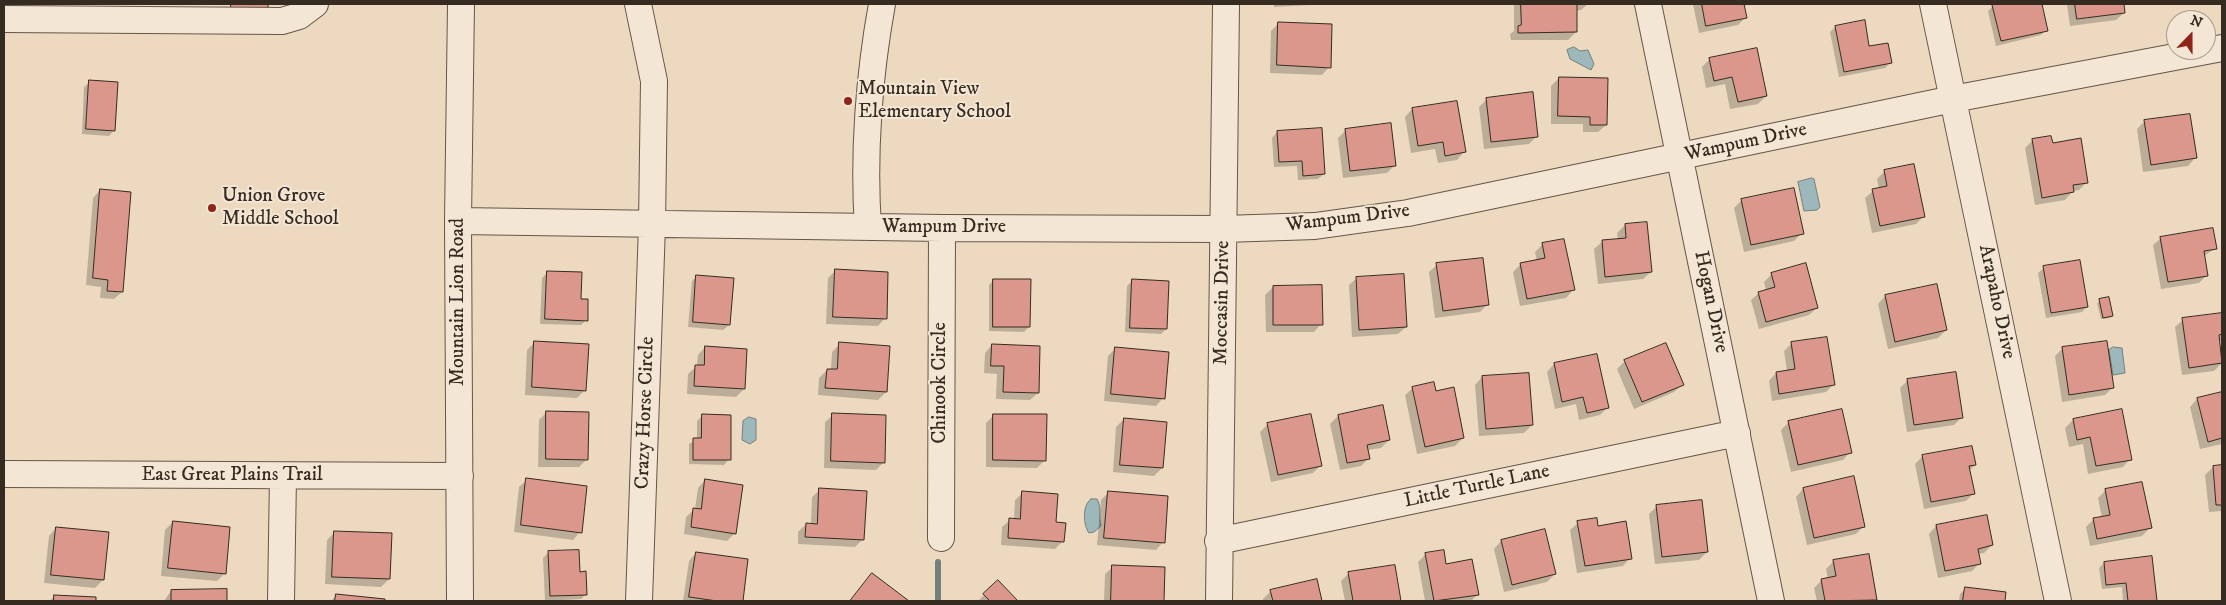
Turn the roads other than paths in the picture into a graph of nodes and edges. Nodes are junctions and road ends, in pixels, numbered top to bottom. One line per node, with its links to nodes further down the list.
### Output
1 (315, 4): 8 (street)
2 (461, 4): 13 (street, Mountain Lion Road)
3 (638, 4): 14 (street, Crazy Horse Circle)
4 (882, 4): 15 (street)
5 (1226, 4): 17 (street, Moccasin Drive)
6 (1648, 4): 12 (street, Hogan Drive)
7 (1933, 4): 11 (street, Arapaho Drive)
8 (56, 12): 9 (street)
9 (4, 19)
10 (2222, 48): 11 (street, Wampum Drive)
11 (1954, 99): 12 (street, Wampum Drive); 29 (street, Arapaho Drive)
12 (1681, 158): 17 (street, Wampum Drive); 18 (street, Hogan Drive)
13 (458, 221): 14 (street, Wampum Drive); 21 (street, Mountain Lion Road)
14 (652, 225): 15 (street, Wampum Drive); 26 (street, Crazy Horse Circle)
15 (868, 227): 16 (street, Wampum Drive)
16 (942, 228): 17 (street, Wampum Drive); 22 (street, Chinook Circle)
17 (1224, 230): 23 (street, Moccasin Drive)
18 (1737, 432): 23 (street, Little Turtle Lane); 28 (street, Hogan Drive)
19 (4, 474): 20 (street, East Great Plains Trail)
20 (283, 476): 21 (street, East Great Plains Trail); 24 (street)
21 (460, 476): 25 (street, Mountain Lion Road)
22 (941, 538)
23 (1218, 541): 27 (street, Moccasin Drive)
24 (281, 601)
25 (460, 601)
26 (639, 601)
27 (1219, 601)
28 (1771, 601)
29 (2058, 601)

